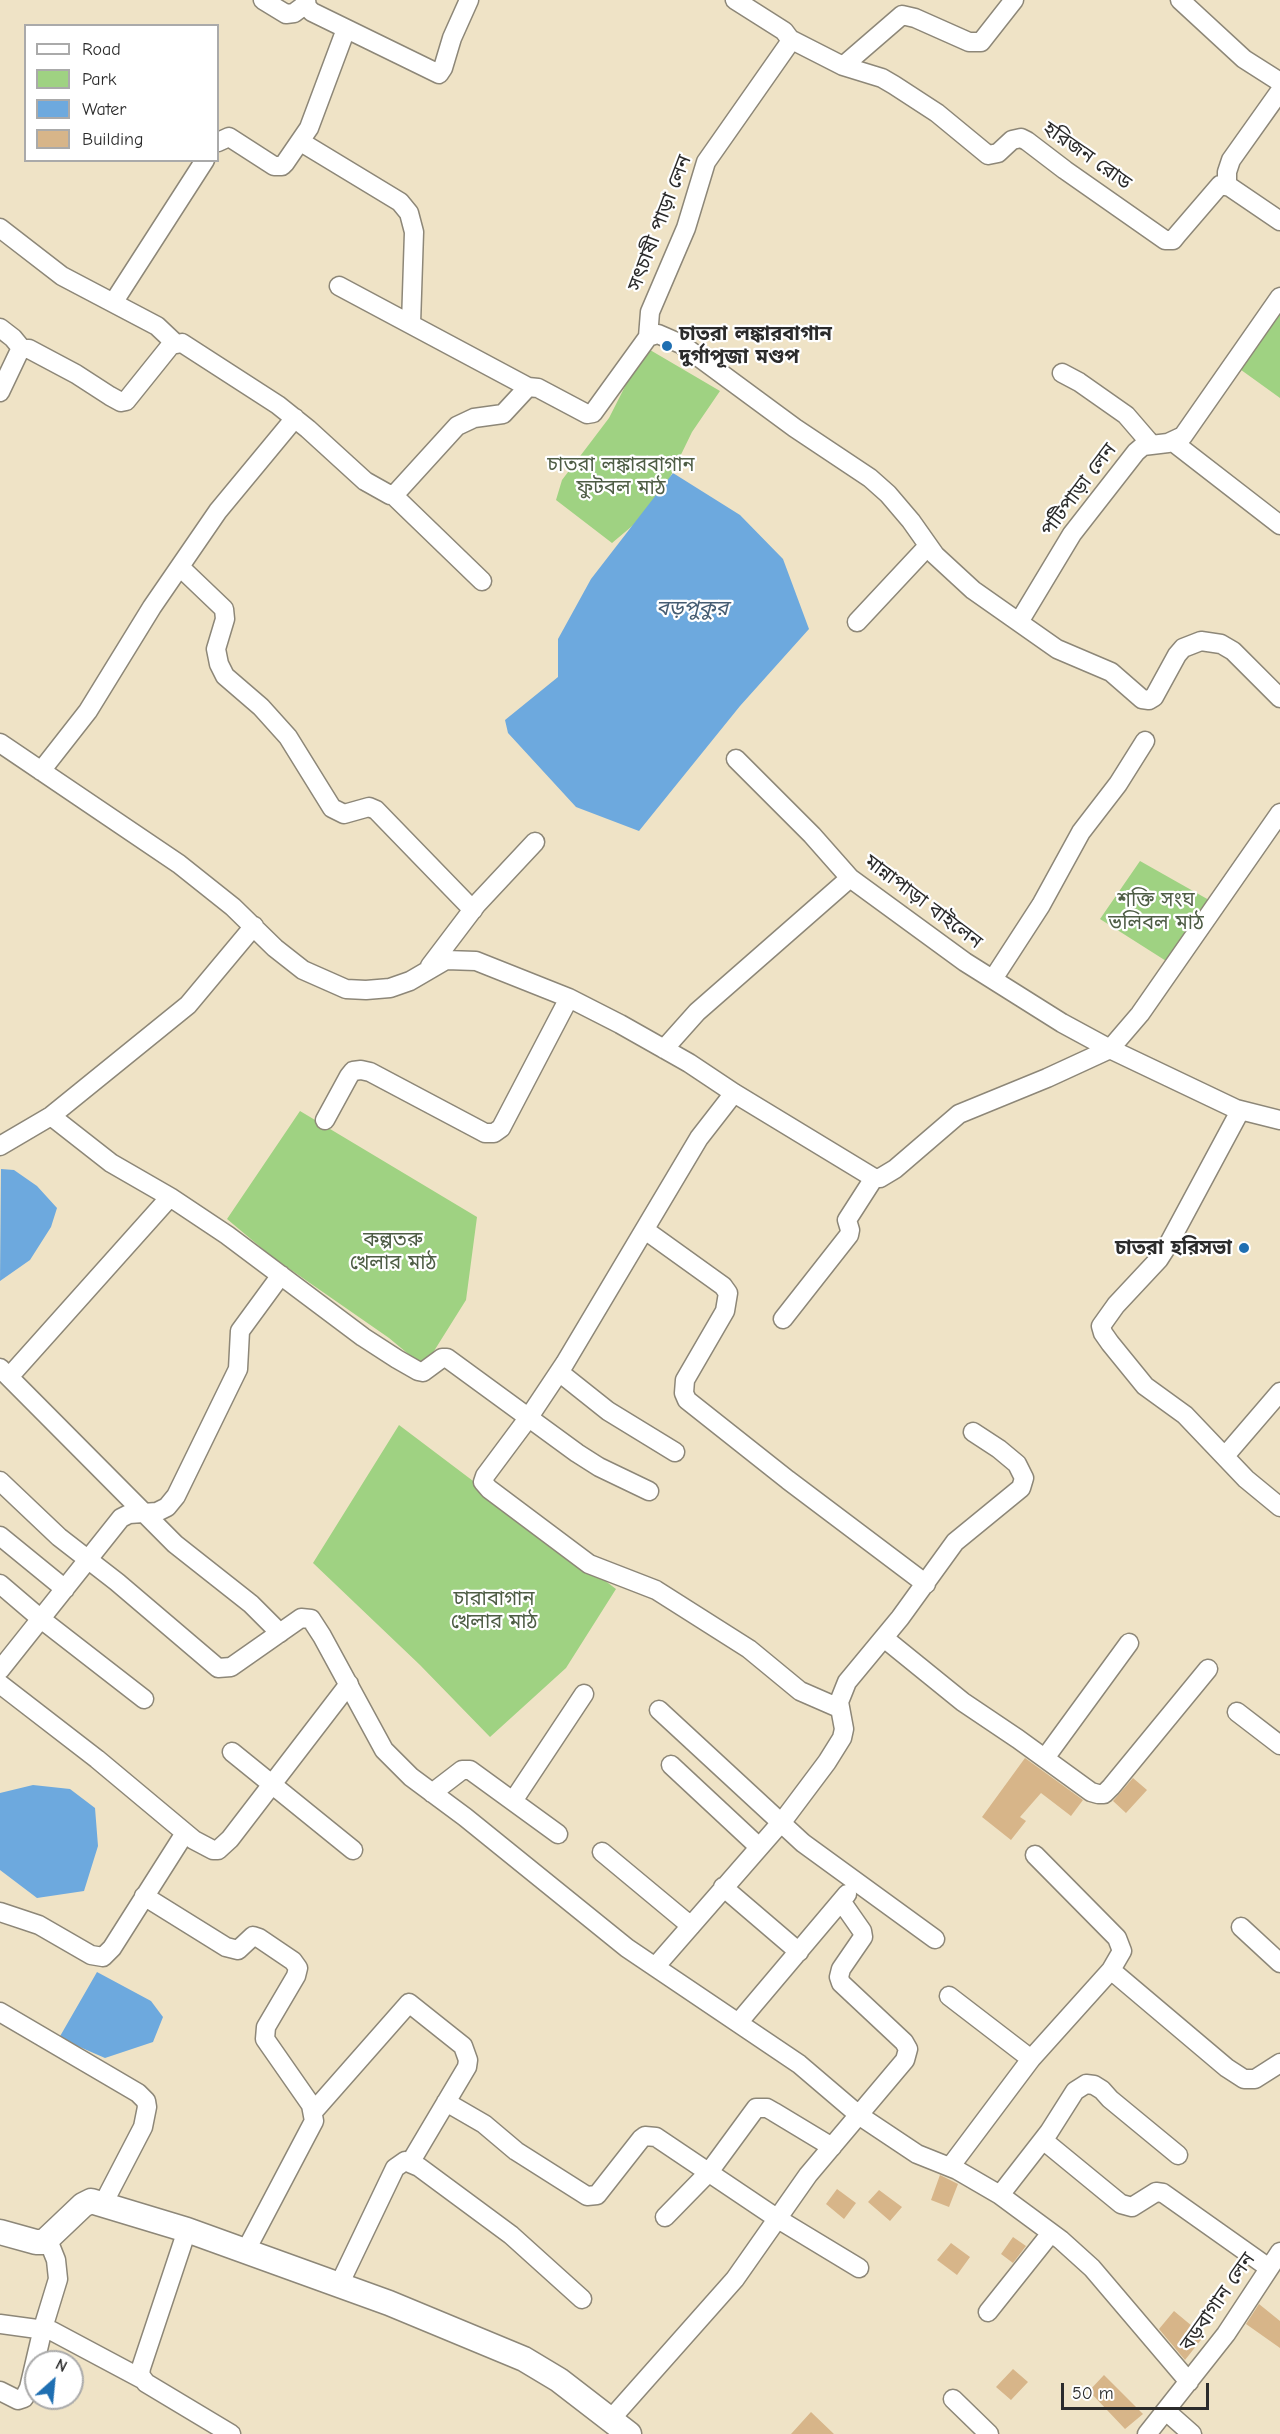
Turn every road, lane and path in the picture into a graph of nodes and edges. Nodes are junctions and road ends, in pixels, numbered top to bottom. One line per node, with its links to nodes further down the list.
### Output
1 (263, 0): 6 (street)
2 (469, 0): 7 (street)
3 (735, 0): 8 (street)
4 (1014, 0): 9 (street)
5 (1180, 0): 10 (street)
6 (306, 2): 7 (street)
7 (346, 29): 13 (street)
8 (790, 39): 9 (street, হরিজন রোড); 23 (street, সৎচাষী পাড়া লেন)
9 (843, 66): 15 (street, হরিজন রোড)
10 (1280, 82)
11 (1280, 91): 15 (street)
12 (219, 142): 13 (street)
13 (301, 142): 21 (street)
14 (204, 162): 20 (street)
15 (1227, 186): 16 (street)
16 (1280, 221)
17 (0, 228): 20 (street)
18 (339, 286): 21 (street)
19 (1280, 297): 30 (street)
20 (113, 303): 24 (street)
21 (411, 324): 27 (street)
22 (0, 328): 25 (street)
23 (648, 337): 27 (street); 34 (street)
24 (175, 343): 25 (street); 29 (street)
25 (22, 349): 28 (street)
26 (1062, 373): 31 (street)
27 (528, 387): 32 (street)
28 (0, 390)
29 (295, 418): 32 (street); 35 (street)
30 (1173, 441): 31 (street); 33 (street)
31 (1151, 444): 37 (street, পটিপাড়া লেন)
32 (393, 495): 36 (street)
33 (1280, 525)
34 (928, 546): 37 (street); 38 (street)
35 (180, 567): 43 (street); 47 (street)
36 (482, 581)
37 (1019, 621): 39 (street)
38 (857, 622)
39 (1280, 698)
40 (1145, 741): 50 (street)
41 (0, 743): 43 (street)
42 (736, 759): 46 (street, মান্নাপাড়া বাইলেন)
43 (41, 771): 48 (street)
44 (1280, 813): 53 (street)
45 (535, 842): 47 (street)
46 (850, 878): 50 (street, মান্নাপাড়া বাইলেন); 52 (street)
47 (473, 910): 49 (street)
48 (254, 926): 49 (street); 56 (street)
49 (425, 972): 51 (street)
50 (993, 979): 53 (street, মান্নাপাড়া বাইলেন)
51 (569, 998): 52 (street); 57 (street)
52 (664, 1049): 54 (street)
53 (1110, 1049): 55 (street, মান্নাপাড়া বাইলেন); 60 (street)
54 (734, 1093): 60 (street); 62 (street)
55 (1240, 1111): 58 (street, মান্নাপাড়া বাইলেন); 71 (street)
56 (51, 1116): 59 (street); 61 (street)
57 (325, 1120)
58 (1280, 1120)
59 (0, 1146)
60 (874, 1178): 64 (street)
61 (170, 1197): 63 (street); 65 (street)
62 (645, 1230): 66 (street); 79 (street)
63 (281, 1275): 68 (street); 75 (street)
64 (783, 1319)
65 (5, 1372): 75 (street)
66 (558, 1372): 68 (street); 70 (street)
67 (1280, 1392): 71 (street)
68 (529, 1417): 73 (street); 91 (street)
69 (973, 1432): 79 (street)
70 (675, 1452)
71 (1224, 1456): 74 (street)
72 (0, 1481): 77 (street)
73 (649, 1491)
74 (1280, 1506)
75 (142, 1512): 77 (street); 82 (street)
76 (0, 1536): 80 (street)
77 (88, 1560): 80 (street); 82 (street)
78 (0, 1584): 81 (street)
79 (926, 1584): 83 (street)
80 (65, 1589): 81 (street)
81 (41, 1619): 86 (street); 90 (street)
82 (280, 1633): 88 (street)
83 (884, 1638): 91 (street); 96 (street)
84 (1129, 1643): 96 (street)
85 (1208, 1669): 96 (street)
86 (0, 1670)
87 (0, 1684): 102 (street)
88 (349, 1684): 98 (street); 99 (street)
89 (584, 1694): 100 (street)
90 (144, 1699)
91 (839, 1708): 101 (street)
92 (659, 1710): 101 (street)
93 (1237, 1712): 94 (street)
94 (1280, 1745)
95 (232, 1752): 98 (street)
96 (1045, 1758)
97 (670, 1765): 104 (street)
98 (272, 1785): 102 (street); 105 (street)
99 (432, 1793): 100 (street); 118 (street)
100 (513, 1801): 103 (street)
101 (781, 1822): 104 (street); 108 (street)
102 (185, 1833): 110 (street)
103 (558, 1834)
104 (759, 1847): 109 (street)
105 (353, 1850)
106 (602, 1852): 113 (street)
107 (1035, 1855): 119 (street)
108 (858, 1881): 111 (street); 115 (street)
109 (723, 1887): 113 (street); 116 (street)
110 (144, 1896): 112 (street); 126 (street)
111 (841, 1901): 116 (street); 127 (street)
112 (0, 1912)
113 (691, 1926): 118 (street)
114 (1241, 1927): 117 (street)
115 (936, 1939)
116 (799, 1952): 122 (street)
117 (1280, 1964)
118 (655, 1967): 122 (street)
119 (1111, 1970): 123 (street); 124 (street)
120 (949, 1996): 123 (street)
121 (0, 2012): 135 (street)
122 (738, 2023): 127 (street)
123 (1030, 2060): 132 (street)
124 (1280, 2063)
125 (446, 2102): 126 (street); 131 (street); 133 (street)
126 (313, 2112): 142 (street)
127 (860, 2116): 129 (street); 132 (street)
128 (1043, 2139): 130 (street); 134 (street); 145 (street)
129 (832, 2147): 133 (street); 137 (street)
130 (1178, 2155)
131 (410, 2163): 146 (street); 147 (street)
132 (950, 2167): 134 (street)
133 (709, 2172): 136 (street); 137 (street)
134 (1000, 2195): 140 (street)
135 (103, 2204): 138 (street); 141 (street)
136 (665, 2217)
137 (778, 2219): 144 (street); 156 (street)
138 (187, 2230): 142 (street); 151 (street)
139 (0, 2232): 141 (street)
140 (1051, 2233): 148 (street); 152 (street)
141 (48, 2240): 150 (street)
142 (245, 2252): 146 (street)
143 (1280, 2252): 145 (street, বড়বাগান লেন)
144 (859, 2268)
145 (1269, 2268): 152 (street, বড়বাগান লেন)
146 (339, 2286): 156 (street)
147 (582, 2299)
148 (988, 2312)
149 (0, 2324): 150 (street)
150 (43, 2328): 151 (street); 153 (street)
151 (142, 2379): 157 (street)
152 (1189, 2382): 155 (street, বড়বাগান লেন)
153 (0, 2391)
154 (952, 2399): 158 (street)
155 (1166, 2411): 159 (street, বড়বাগান লেন); 160 (street)
156 (620, 2427)
157 (231, 2434)
158 (989, 2434)
159 (1147, 2434)
160 (1192, 2434)

